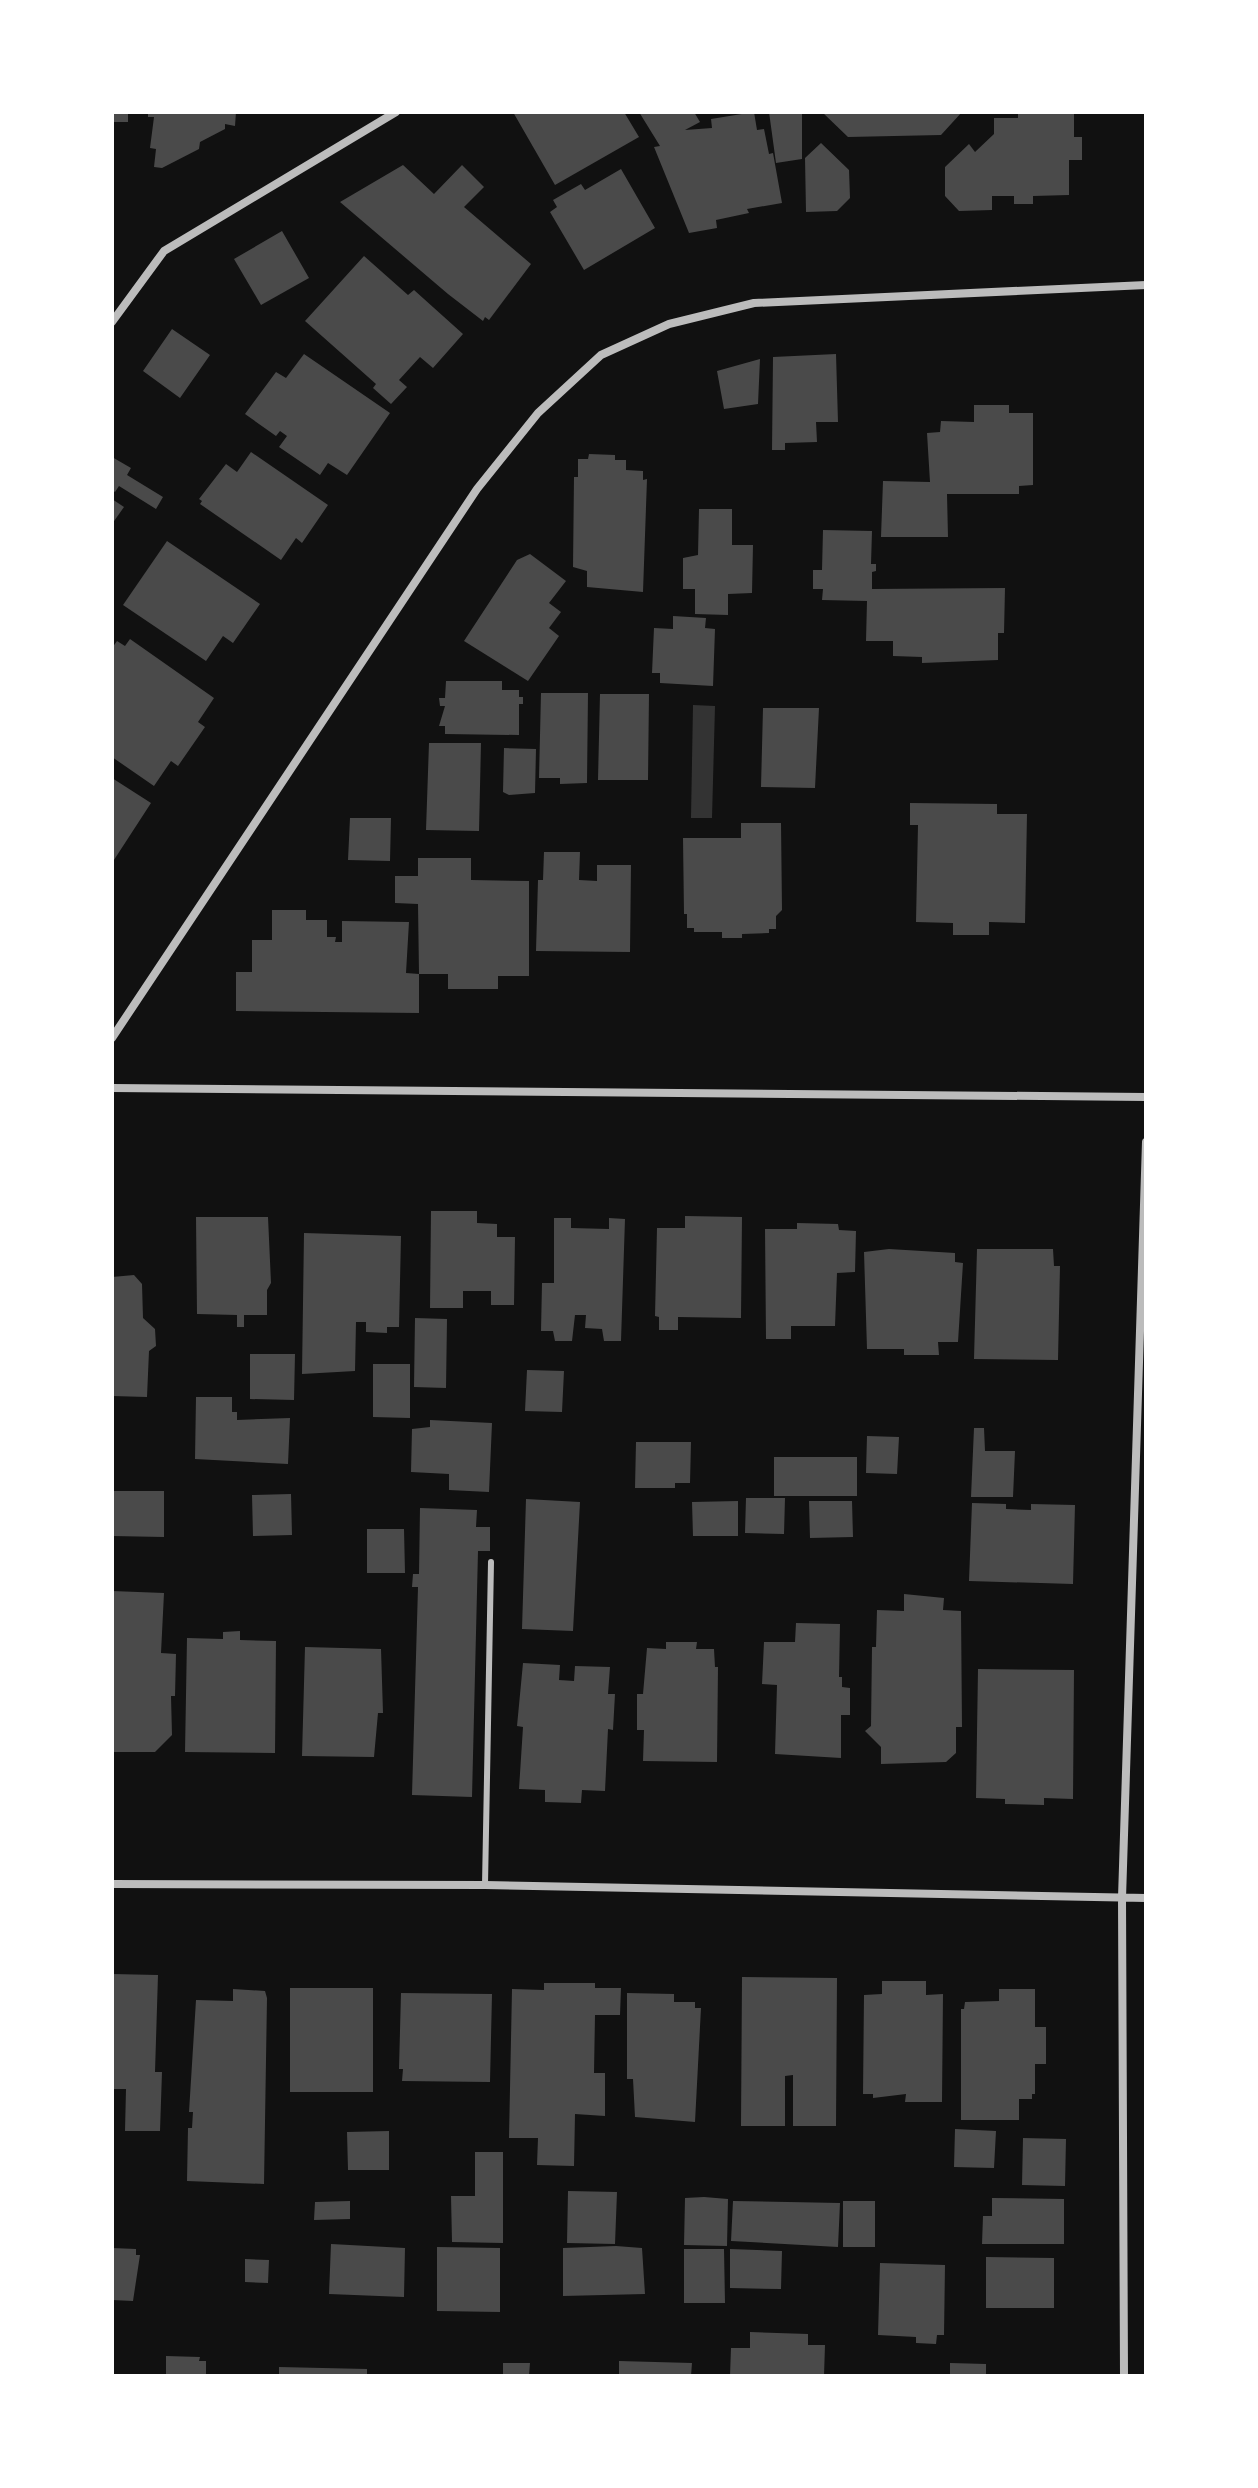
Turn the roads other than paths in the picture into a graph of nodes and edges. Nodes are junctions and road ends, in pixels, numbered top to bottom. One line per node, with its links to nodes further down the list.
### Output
1 (396, 112): 3 (street)
2 (1146, 285): 4 (street)
3 (112, 322)
4 (112, 1038)
5 (112, 1088): 6 (street)
6 (1146, 1097)
7 (1146, 1142): 11 (street)
8 (491, 1562): 10 (lane)
9 (112, 1884): 10 (street)
10 (485, 1885): 11 (street)
11 (1122, 1898): 12 (street); 13 (street)
12 (1146, 1898)
13 (1124, 2376)

